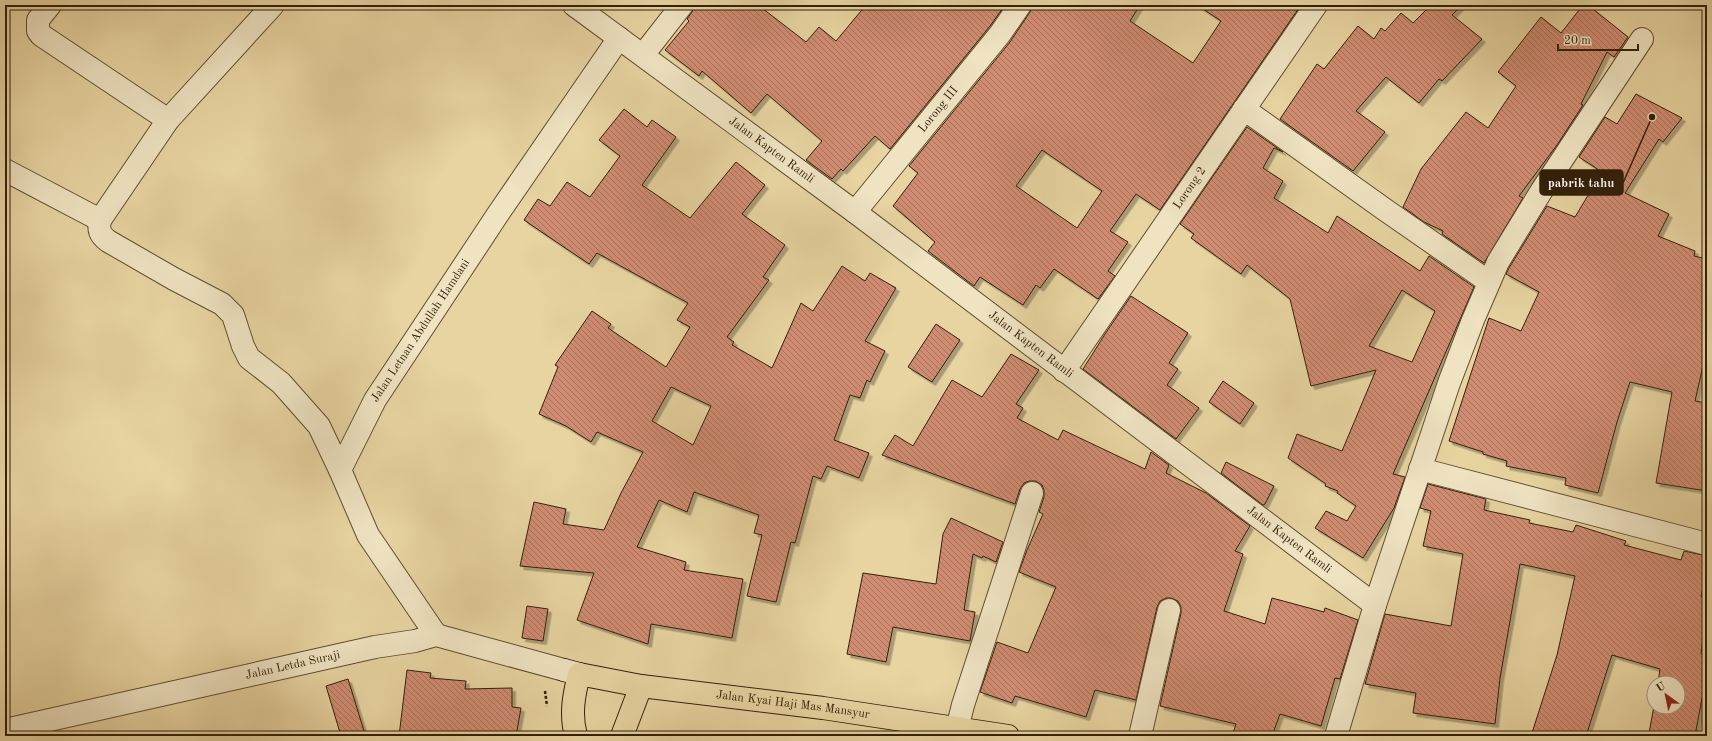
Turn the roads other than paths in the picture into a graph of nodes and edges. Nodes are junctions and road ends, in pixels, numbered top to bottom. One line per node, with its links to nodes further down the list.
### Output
1 (50, 5): 11 (street)
2 (273, 5): 11 (street)
3 (574, 5): 7 (street, Jalan Kapten Ramli)
4 (682, 5): 9 (street)
5 (1020, 5): 13 (street, Lorong III)
6 (1316, 5): 10 (street, Lorong 2)
7 (619, 38): 9 (street, Jalan Kapten Ramli); 18 (street, Jalan Letnan Abdullah Hamdani)
8 (1642, 38): 15 (street)
9 (642, 55): 13 (street, Jalan Kapten Ramli)
10 (1244, 109): 15 (street); 16 (street, Lorong 2)
11 (168, 120): 14 (street)
12 (5, 170): 14 (street)
13 (855, 212): 16 (street, Jalan Kapten Ramli)
14 (100, 220): 18 (street)
15 (1489, 282): 17 (street)
16 (1064, 371): 21 (street, Jalan Kapten Ramli)
17 (1420, 469): 20 (street); 21 (street)
18 (340, 470): 23 (street)
19 (1032, 493): 27 (street)
20 (1707, 544)
21 (1375, 605): 32 (street)
22 (1169, 610): 31 (street)
23 (425, 638): 24 (street, Jalan Letda Suraji); 26 (street, Jalan Letda Suraji)
24 (572, 672): 25 (main road, Jalan Kyai Haji Mas Mansyur); 28 (main road)
25 (641, 686): 27 (main road, Jalan Kyai Haji Mas Mansyur); 29 (main road)
26 (5, 730)
27 (957, 730): 30 (main road, Jalan Kyai Haji Mas Mansyur)
28 (576, 736)
29 (622, 736)
30 (1008, 736)
31 (1140, 736)
32 (1336, 736)

